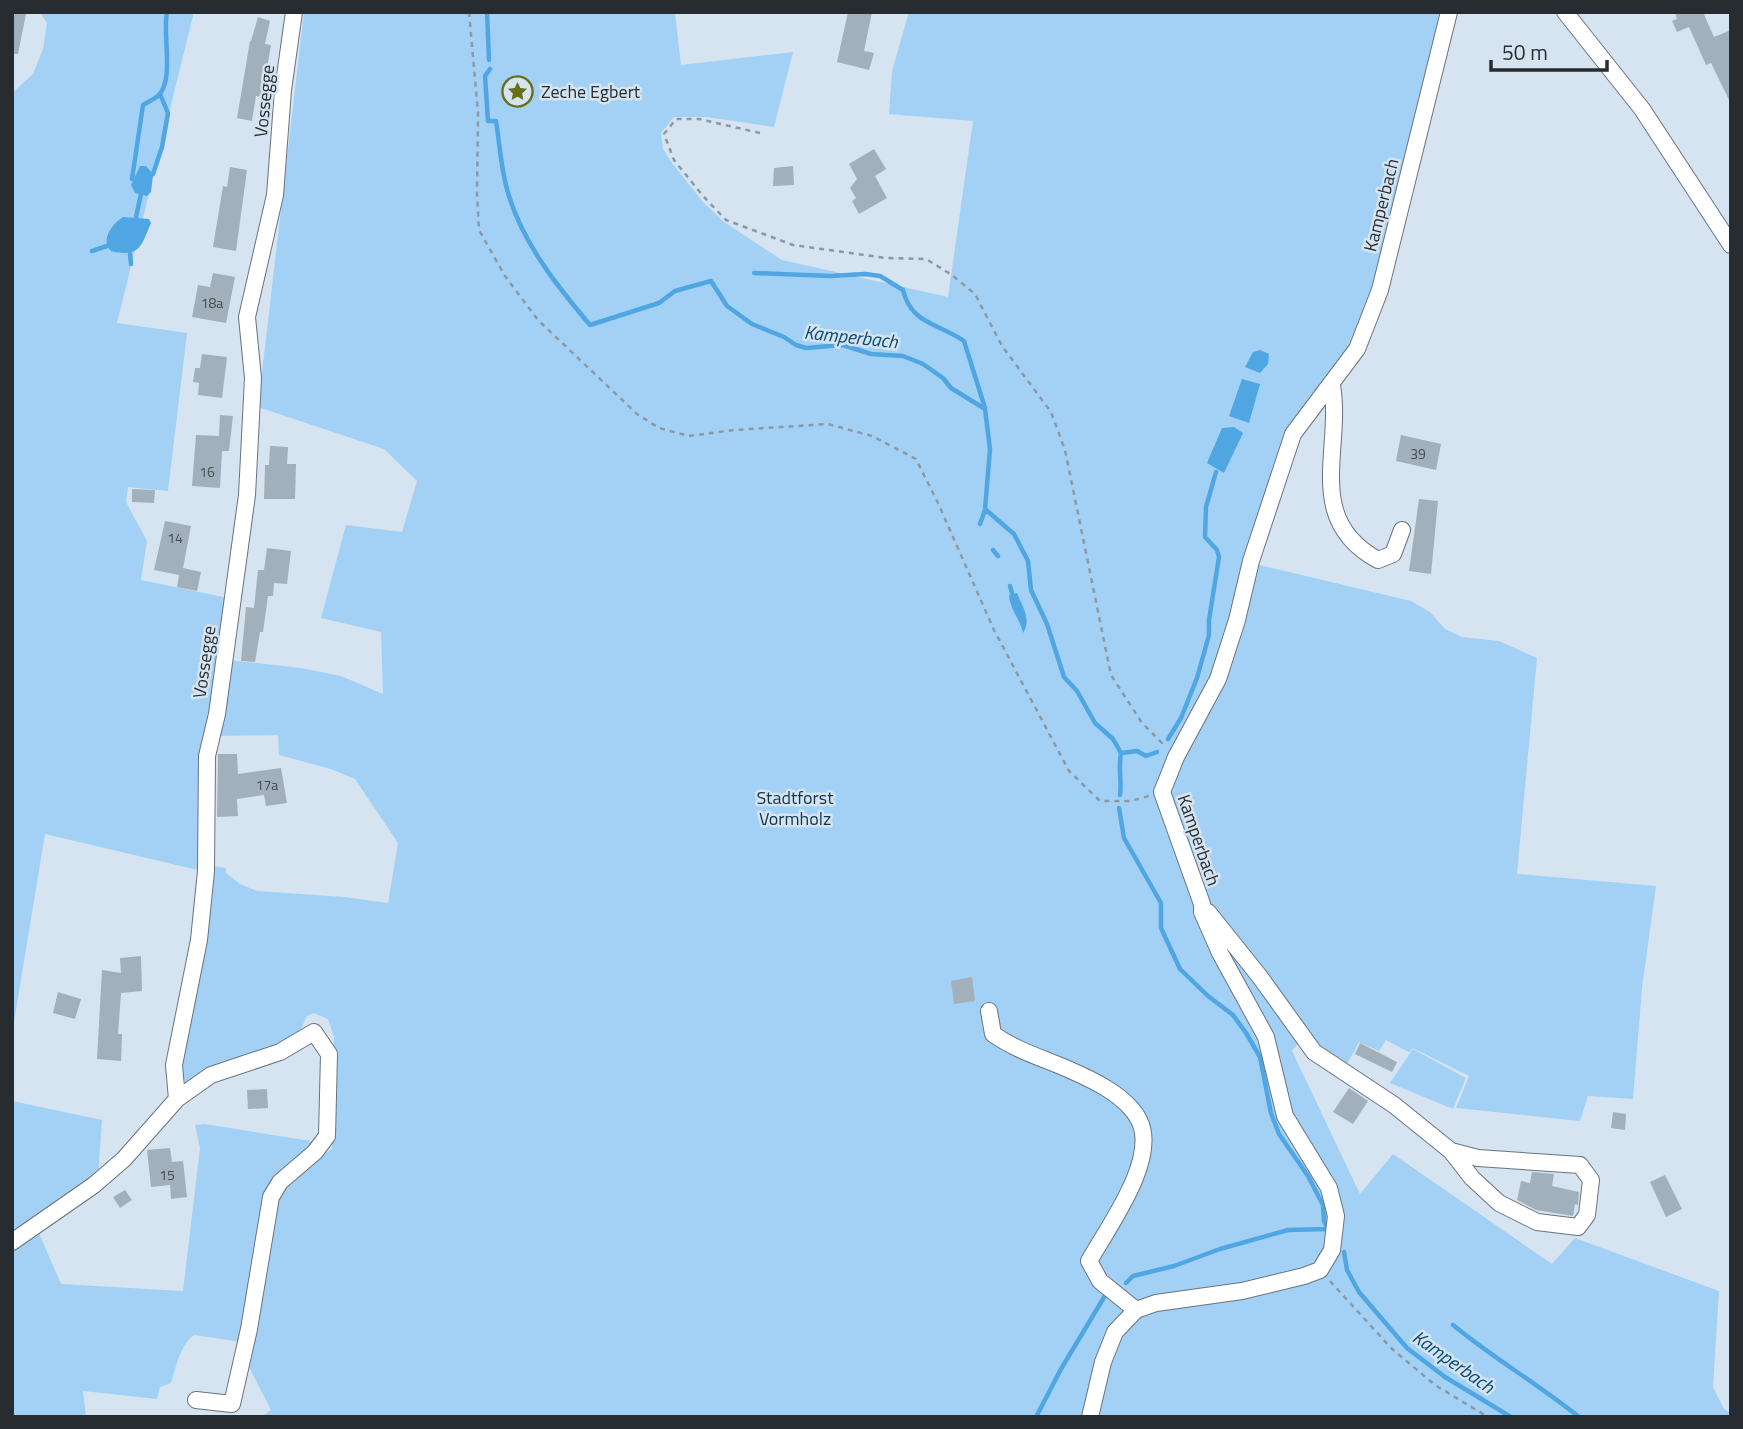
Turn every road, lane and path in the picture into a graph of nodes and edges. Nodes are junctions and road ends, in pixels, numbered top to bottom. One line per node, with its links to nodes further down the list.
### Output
1 (294, 12): 13 (street, Vossegge)
2 (469, 12): 10 (path)
3 (1449, 12): 7 (street, Kamperbach)
4 (1565, 12): 6 (street)
5 (760, 133): 9 (path)
6 (1730, 243)
7 (1332, 385): 8 (street); 9 (street, Kamperbach)
8 (1402, 530)
9 (1175, 757): 10 (street, Kamperbach)
10 (1162, 793): 11 (street, Kamperbach)
11 (1202, 904): 14 (street); 16 (street, Kamperbach)
12 (989, 1011): 17 (street)
13 (177, 1099): 15 (street); 18 (street)
14 (1451, 1151): 14 (street)
15 (12, 1242)
16 (1320, 1270): 17 (street); 20 (path)
17 (1136, 1310): 19 (street)
18 (196, 1400)
19 (1090, 1417)
20 (1488, 1417)

